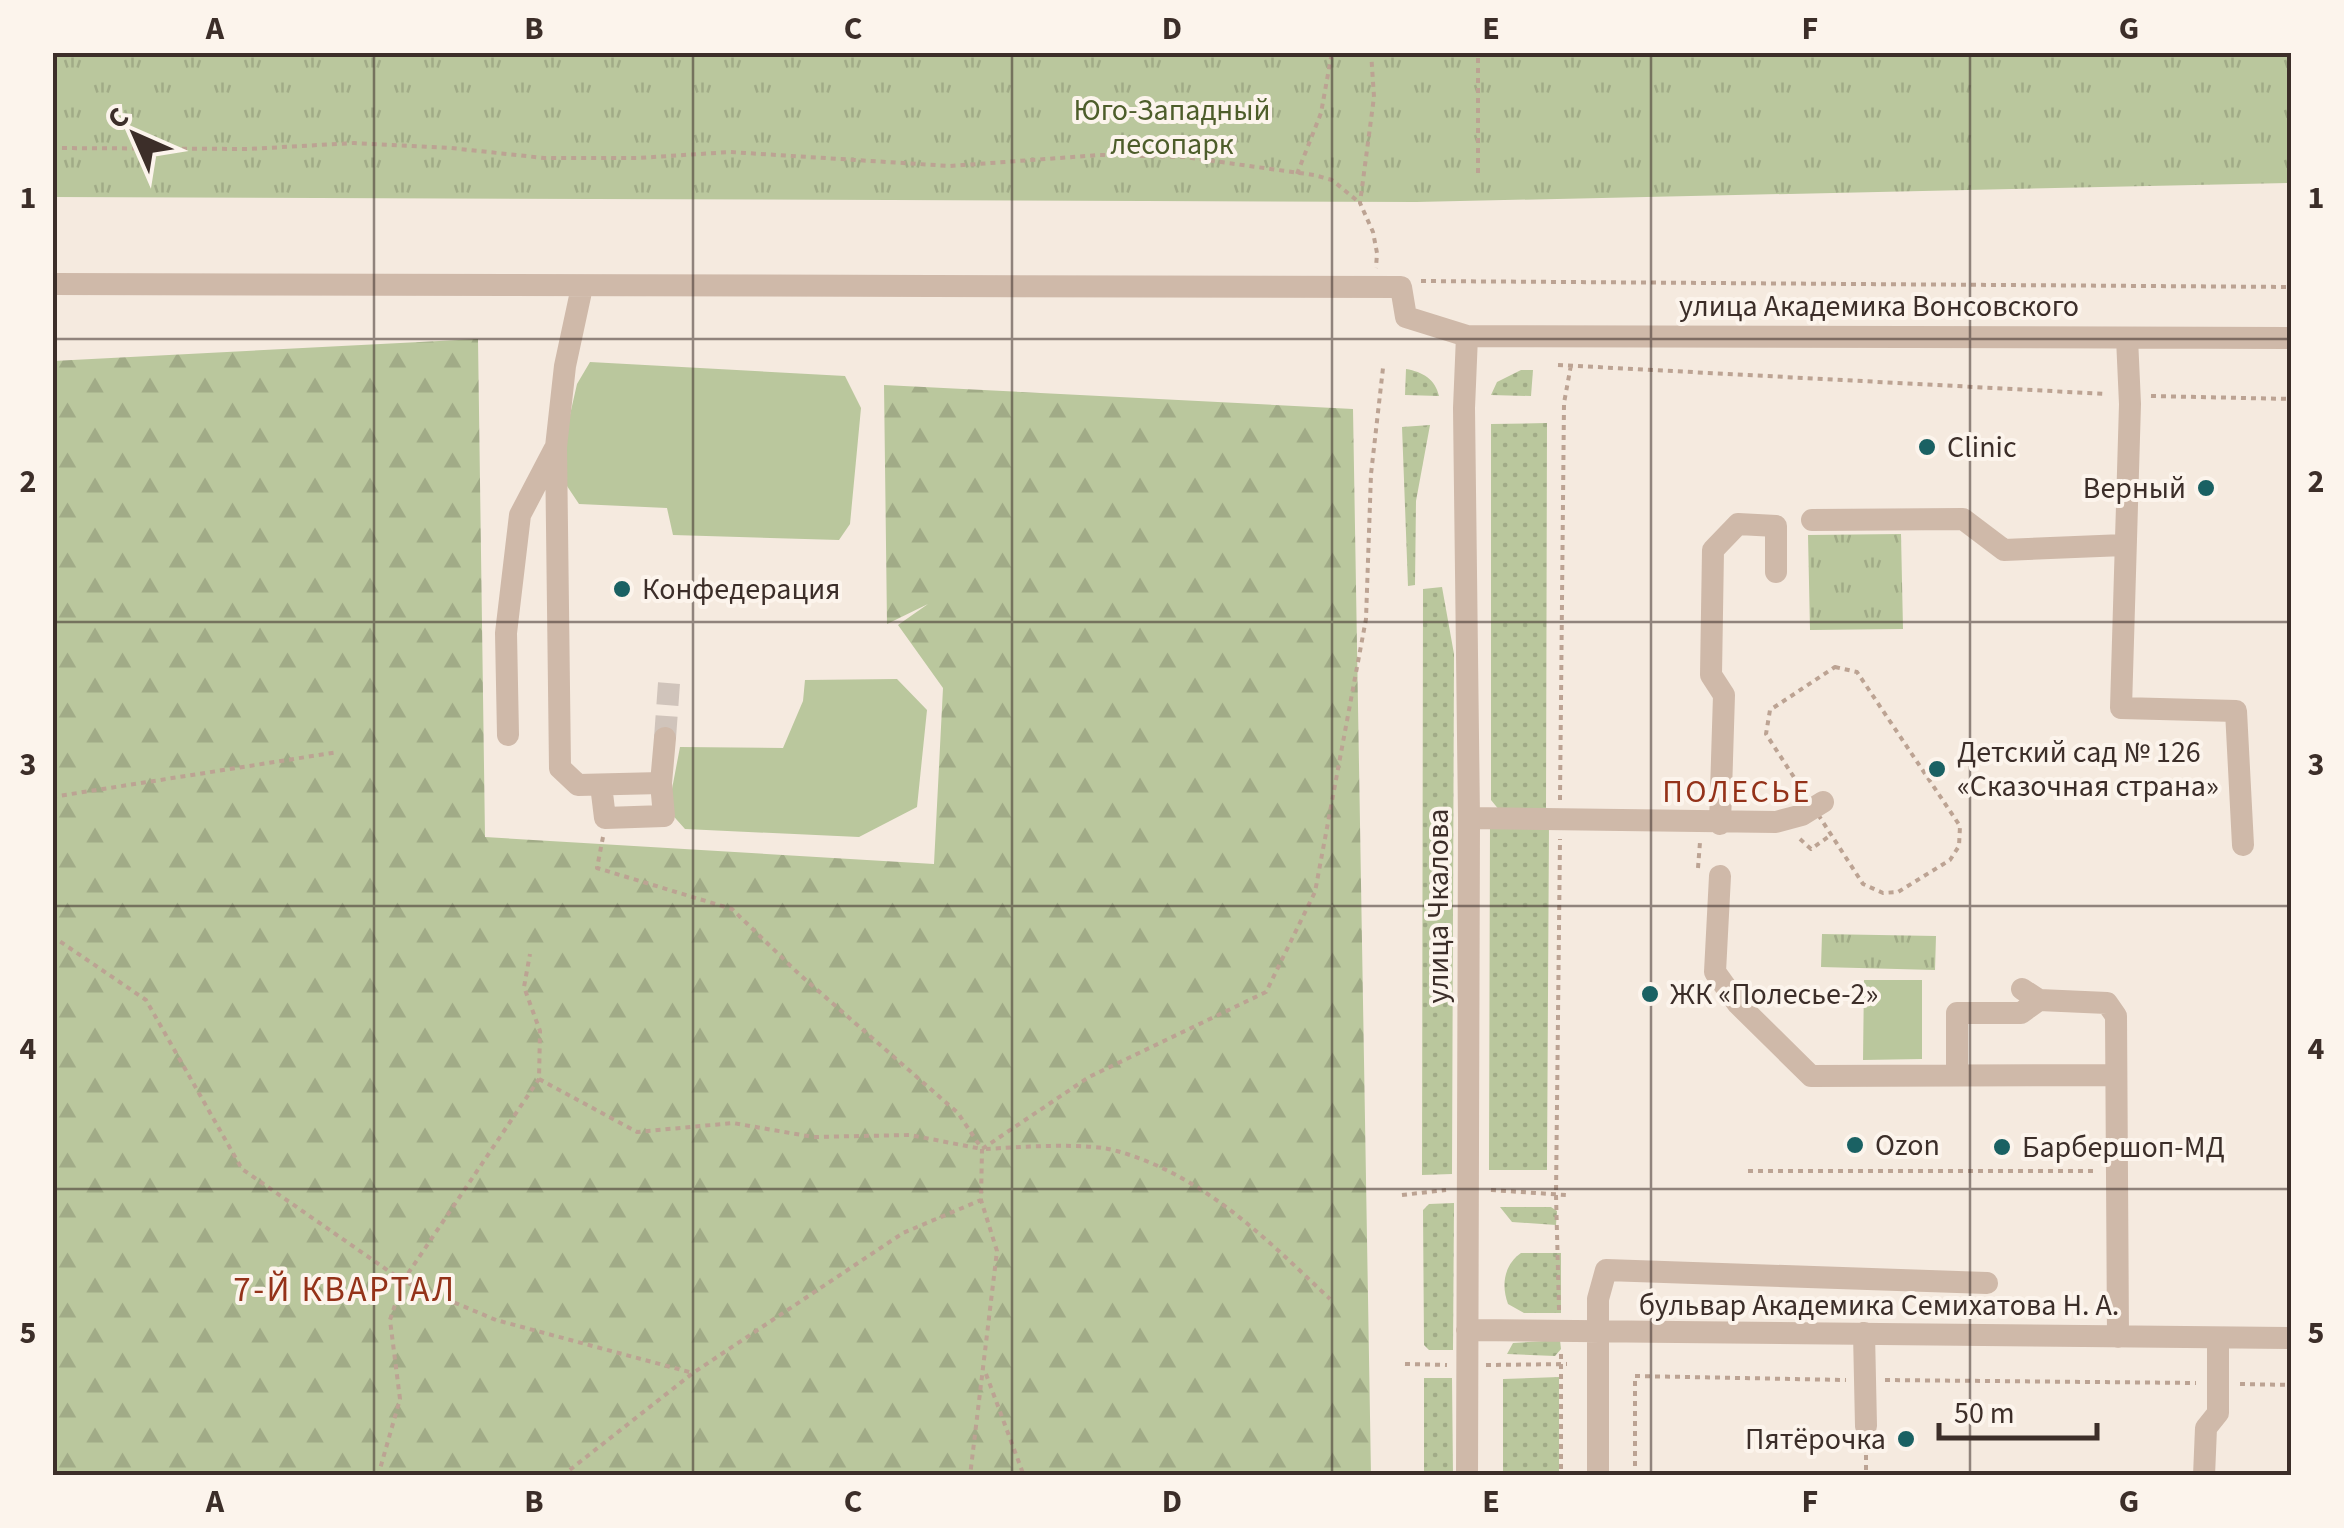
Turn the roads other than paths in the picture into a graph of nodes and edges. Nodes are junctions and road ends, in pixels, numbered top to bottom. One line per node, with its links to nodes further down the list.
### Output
1 (52, 284): 2 (street)
2 (582, 287): 3 (street, улица Академика Вонсовского); 6 (street)
3 (1467, 336): 4 (street, улица Академика Вонсовского); 15 (street, улица Чкалова)
4 (2127, 338): 5 (street, улица Академика Вонсовского); 8 (street)
5 (2292, 338)
6 (556, 446): 10 (street); 13 (street)
7 (1812, 520): 8 (street)
8 (2124, 545): 17 (street)
9 (1776, 572): 16 (street)
10 (508, 735)
11 (665, 738): 12 (street)
12 (661, 783): 13 (street); 13 (street)
13 (601, 784)
14 (1818, 805): 16 (street)
15 (1469, 818): 16 (street); 22 (street, улица Чкалова)
16 (1720, 824)
17 (2242, 845)
18 (1720, 876): 19 (street)
19 (1958, 1073): 20 (street); 20 (street)
20 (2115, 1075): 25 (street)
21 (1987, 1283): 23 (street)
22 (1466, 1330): 23 (street, бульвар Академика Семихатова Н. А.); 29 (street, улица Чкалова)
23 (1599, 1333): 24 (street, бульвар Академика Семихатова Н. А.); 30 (street)
24 (1864, 1333): 25 (street, бульвар Академика Семихатова Н. А.); 28 (street)
25 (2118, 1337): 26 (street, бульвар Академика Семихатова Н. А.)
26 (2218, 1338): 27 (street, бульвар Академика Семихатова Н. А.); 31 (street)
27 (2292, 1338)
28 (1866, 1426)
29 (1467, 1476)
30 (1598, 1476)
31 (2204, 1476)

